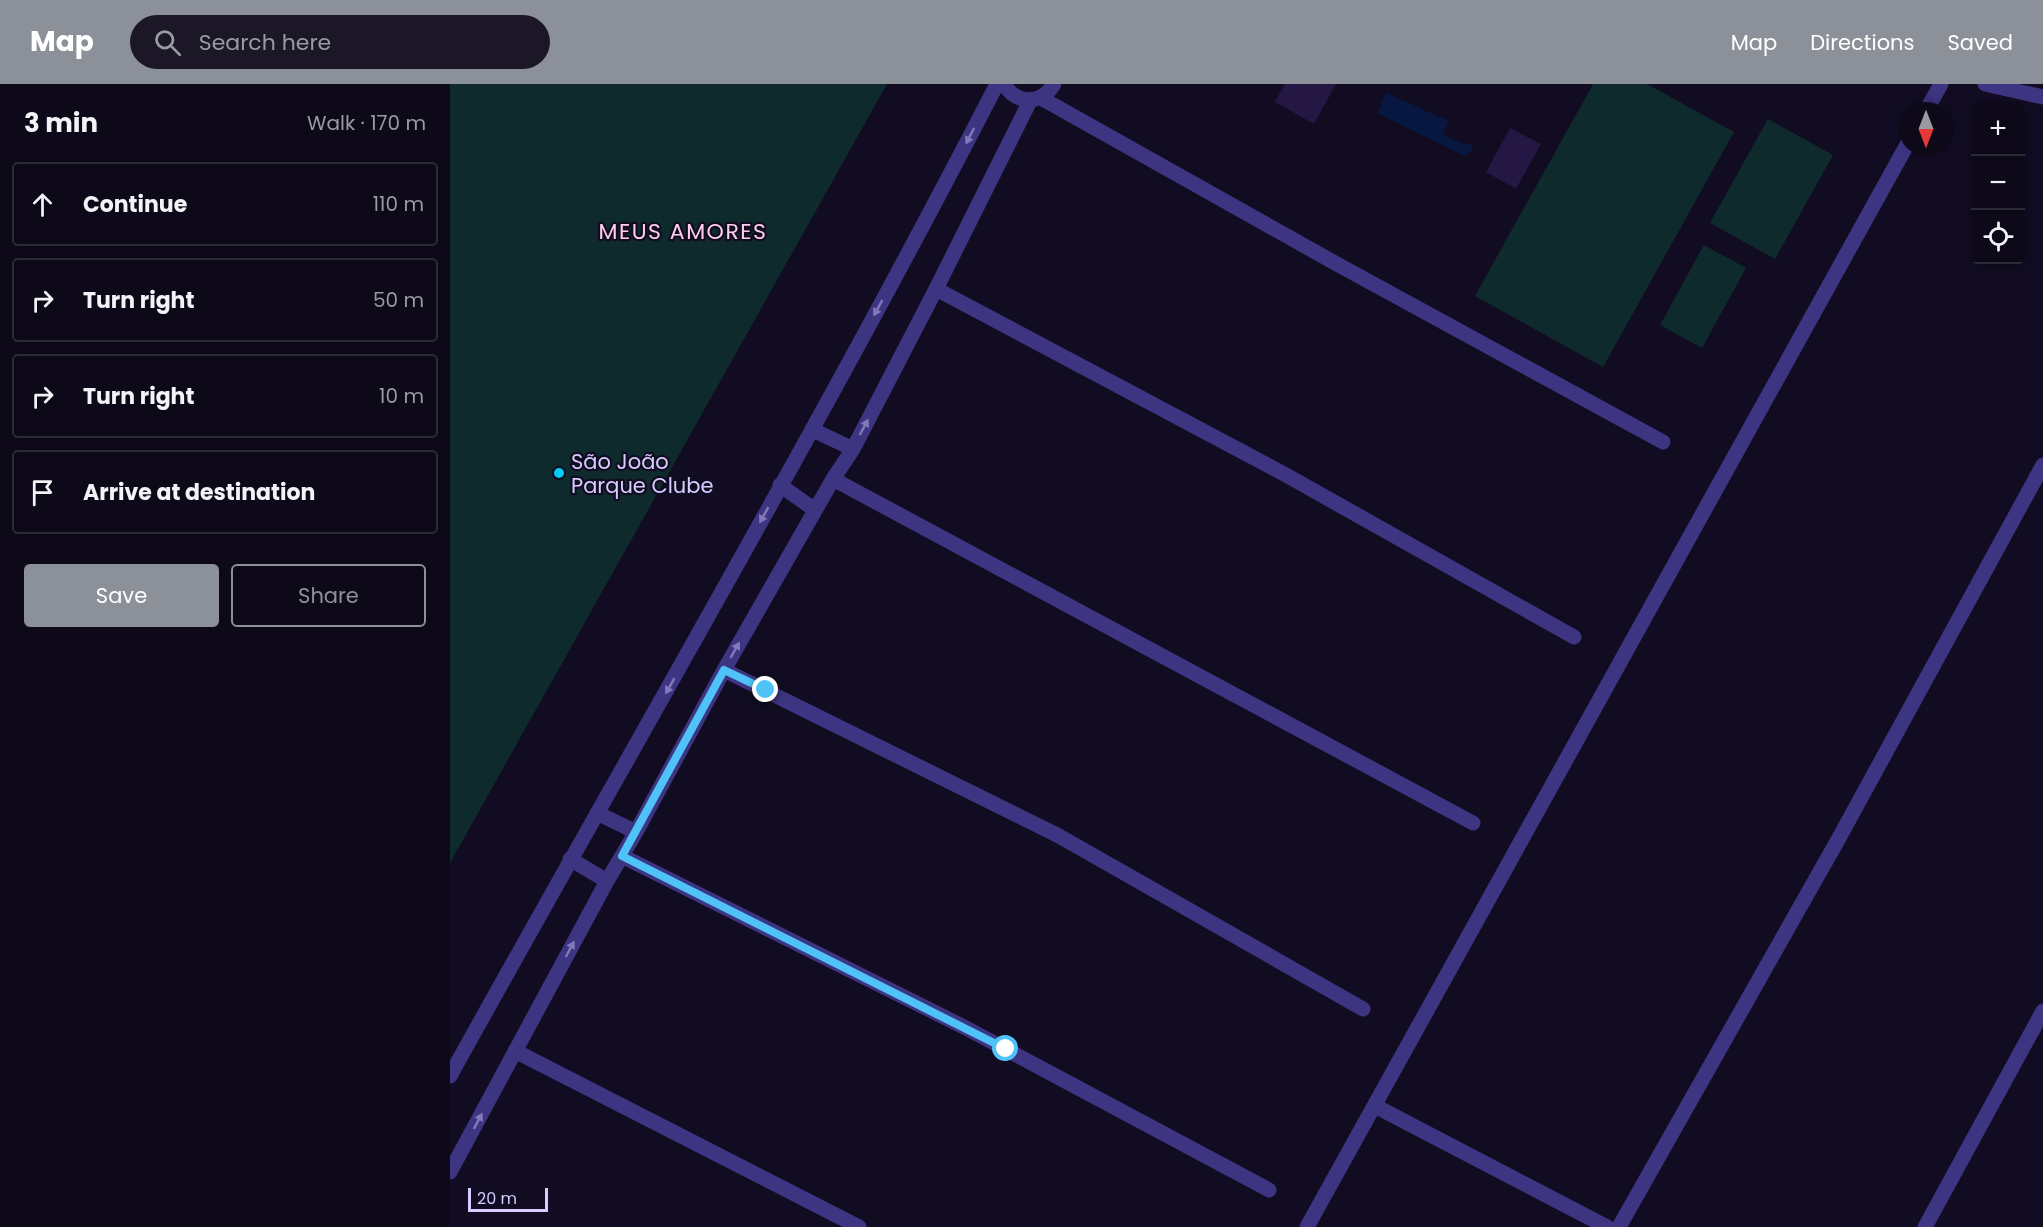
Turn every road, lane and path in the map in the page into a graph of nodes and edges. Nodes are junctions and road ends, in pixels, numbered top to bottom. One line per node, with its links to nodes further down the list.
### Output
1 (997, 84): 11 (street, one-way to 11)
2 (1004, 84): 7 (street)
3 (1054, 84): 7 (street)
4 (1941, 84): 8 (street)
5 (1985, 84): 6 (street)
6 (2043, 97)
7 (1035, 99): 10 (street); 12 (street)
8 (1931, 102)
9 (1901, 156): 30 (street)
10 (936, 289): 13 (street, one-way to 10); 18 (street)
11 (813, 430): 13 (street); 16 (street)
12 (1663, 442)
13 (853, 449): 15 (street)
14 (2043, 465): 36 (street)
15 (833, 479): 17 (street); 21 (street)
16 (780, 485): 17 (street); 20 (street, one-way to 20)
17 (815, 510): 19 (street, one-way to 17)
18 (1574, 637)
19 (724, 670): 22 (street); 26 (street)
20 (597, 813): 22 (street); 24 (street)
21 (1473, 823)
22 (636, 832): 23 (street)
23 (622, 856): 25 (street); 32 (street)
24 (570, 859): 25 (street); 29 (street)
25 (607, 881): 28 (street, one-way to 25)
26 (1363, 1009)
27 (2043, 1011): 37 (street)
28 (515, 1051): 31 (street, one-way to 28); 33 (street)
29 (450, 1076)
30 (1374, 1106): 34 (street); 35 (street)
31 (450, 1172)
32 (1269, 1190)
33 (860, 1227)
34 (1306, 1227)
35 (1607, 1227)
36 (1619, 1227)
37 (1925, 1227)

